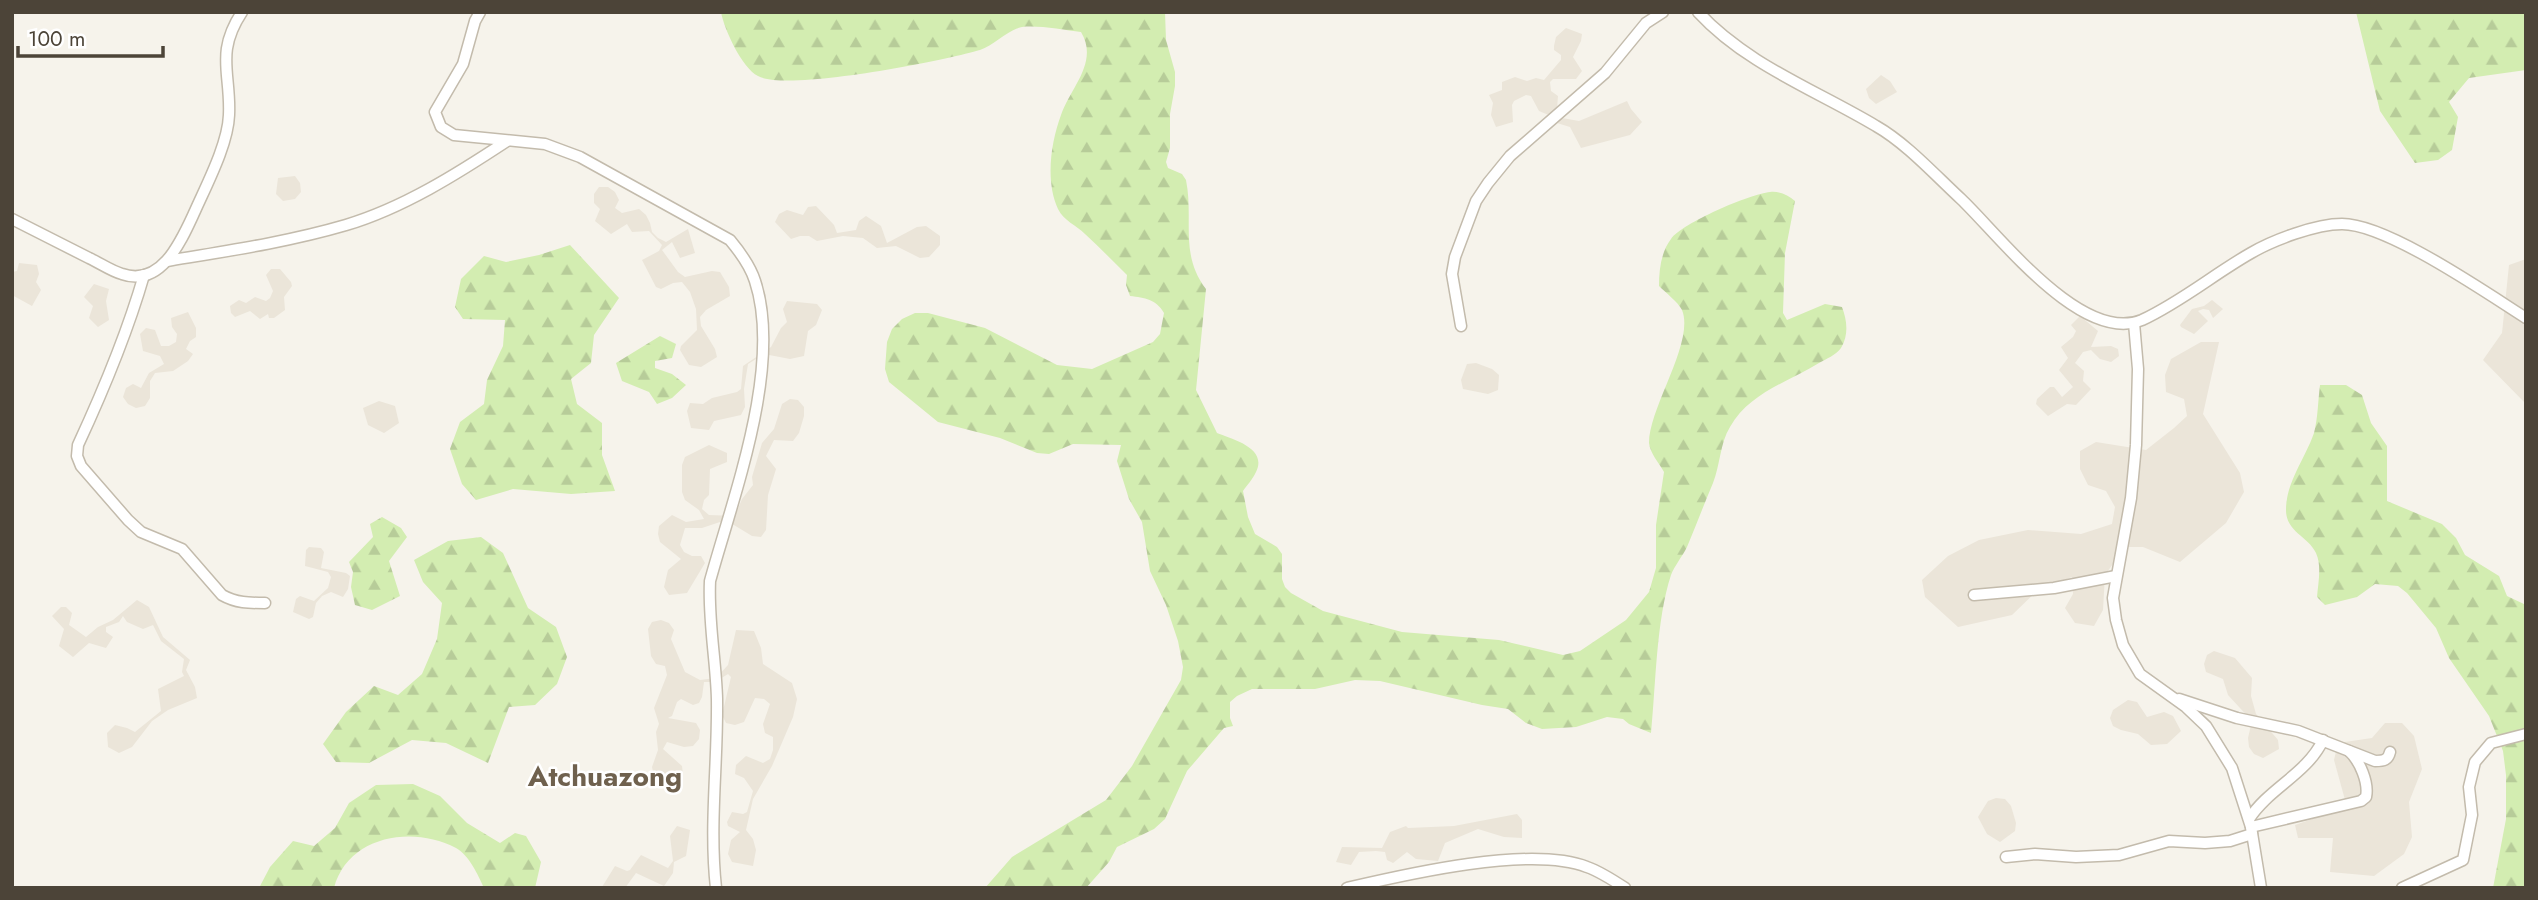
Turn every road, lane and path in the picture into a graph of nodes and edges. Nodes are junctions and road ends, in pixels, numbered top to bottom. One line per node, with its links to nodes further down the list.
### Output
1 (242, 12): 7 (street)
2 (480, 12): 5 (street)
3 (1663, 12): 11 (street)
4 (1698, 12): 10 (street)
5 (506, 141): 7 (street); 22 (street)
6 (12, 219): 8 (street)
7 (167, 261): 8 (street)
8 (144, 275): 14 (street)
9 (2526, 318): 10 (street)
10 (2134, 323): 12 (street)
11 (1461, 326)
12 (2116, 576): 13 (street); 15 (street)
13 (1974, 596)
14 (265, 603)
15 (2173, 698): 17 (street); 20 (street)
16 (2526, 734): 26 (street)
17 (2323, 740): 18 (street); 20 (street)
18 (2349, 751): 19 (street); 20 (street)
19 (2390, 752)
20 (2251, 827): 21 (street); 25 (street)
21 (2006, 857)
22 (716, 888)
23 (1347, 888): 24 (street)
24 (1625, 888)
25 (2261, 888)
26 (2402, 888)

